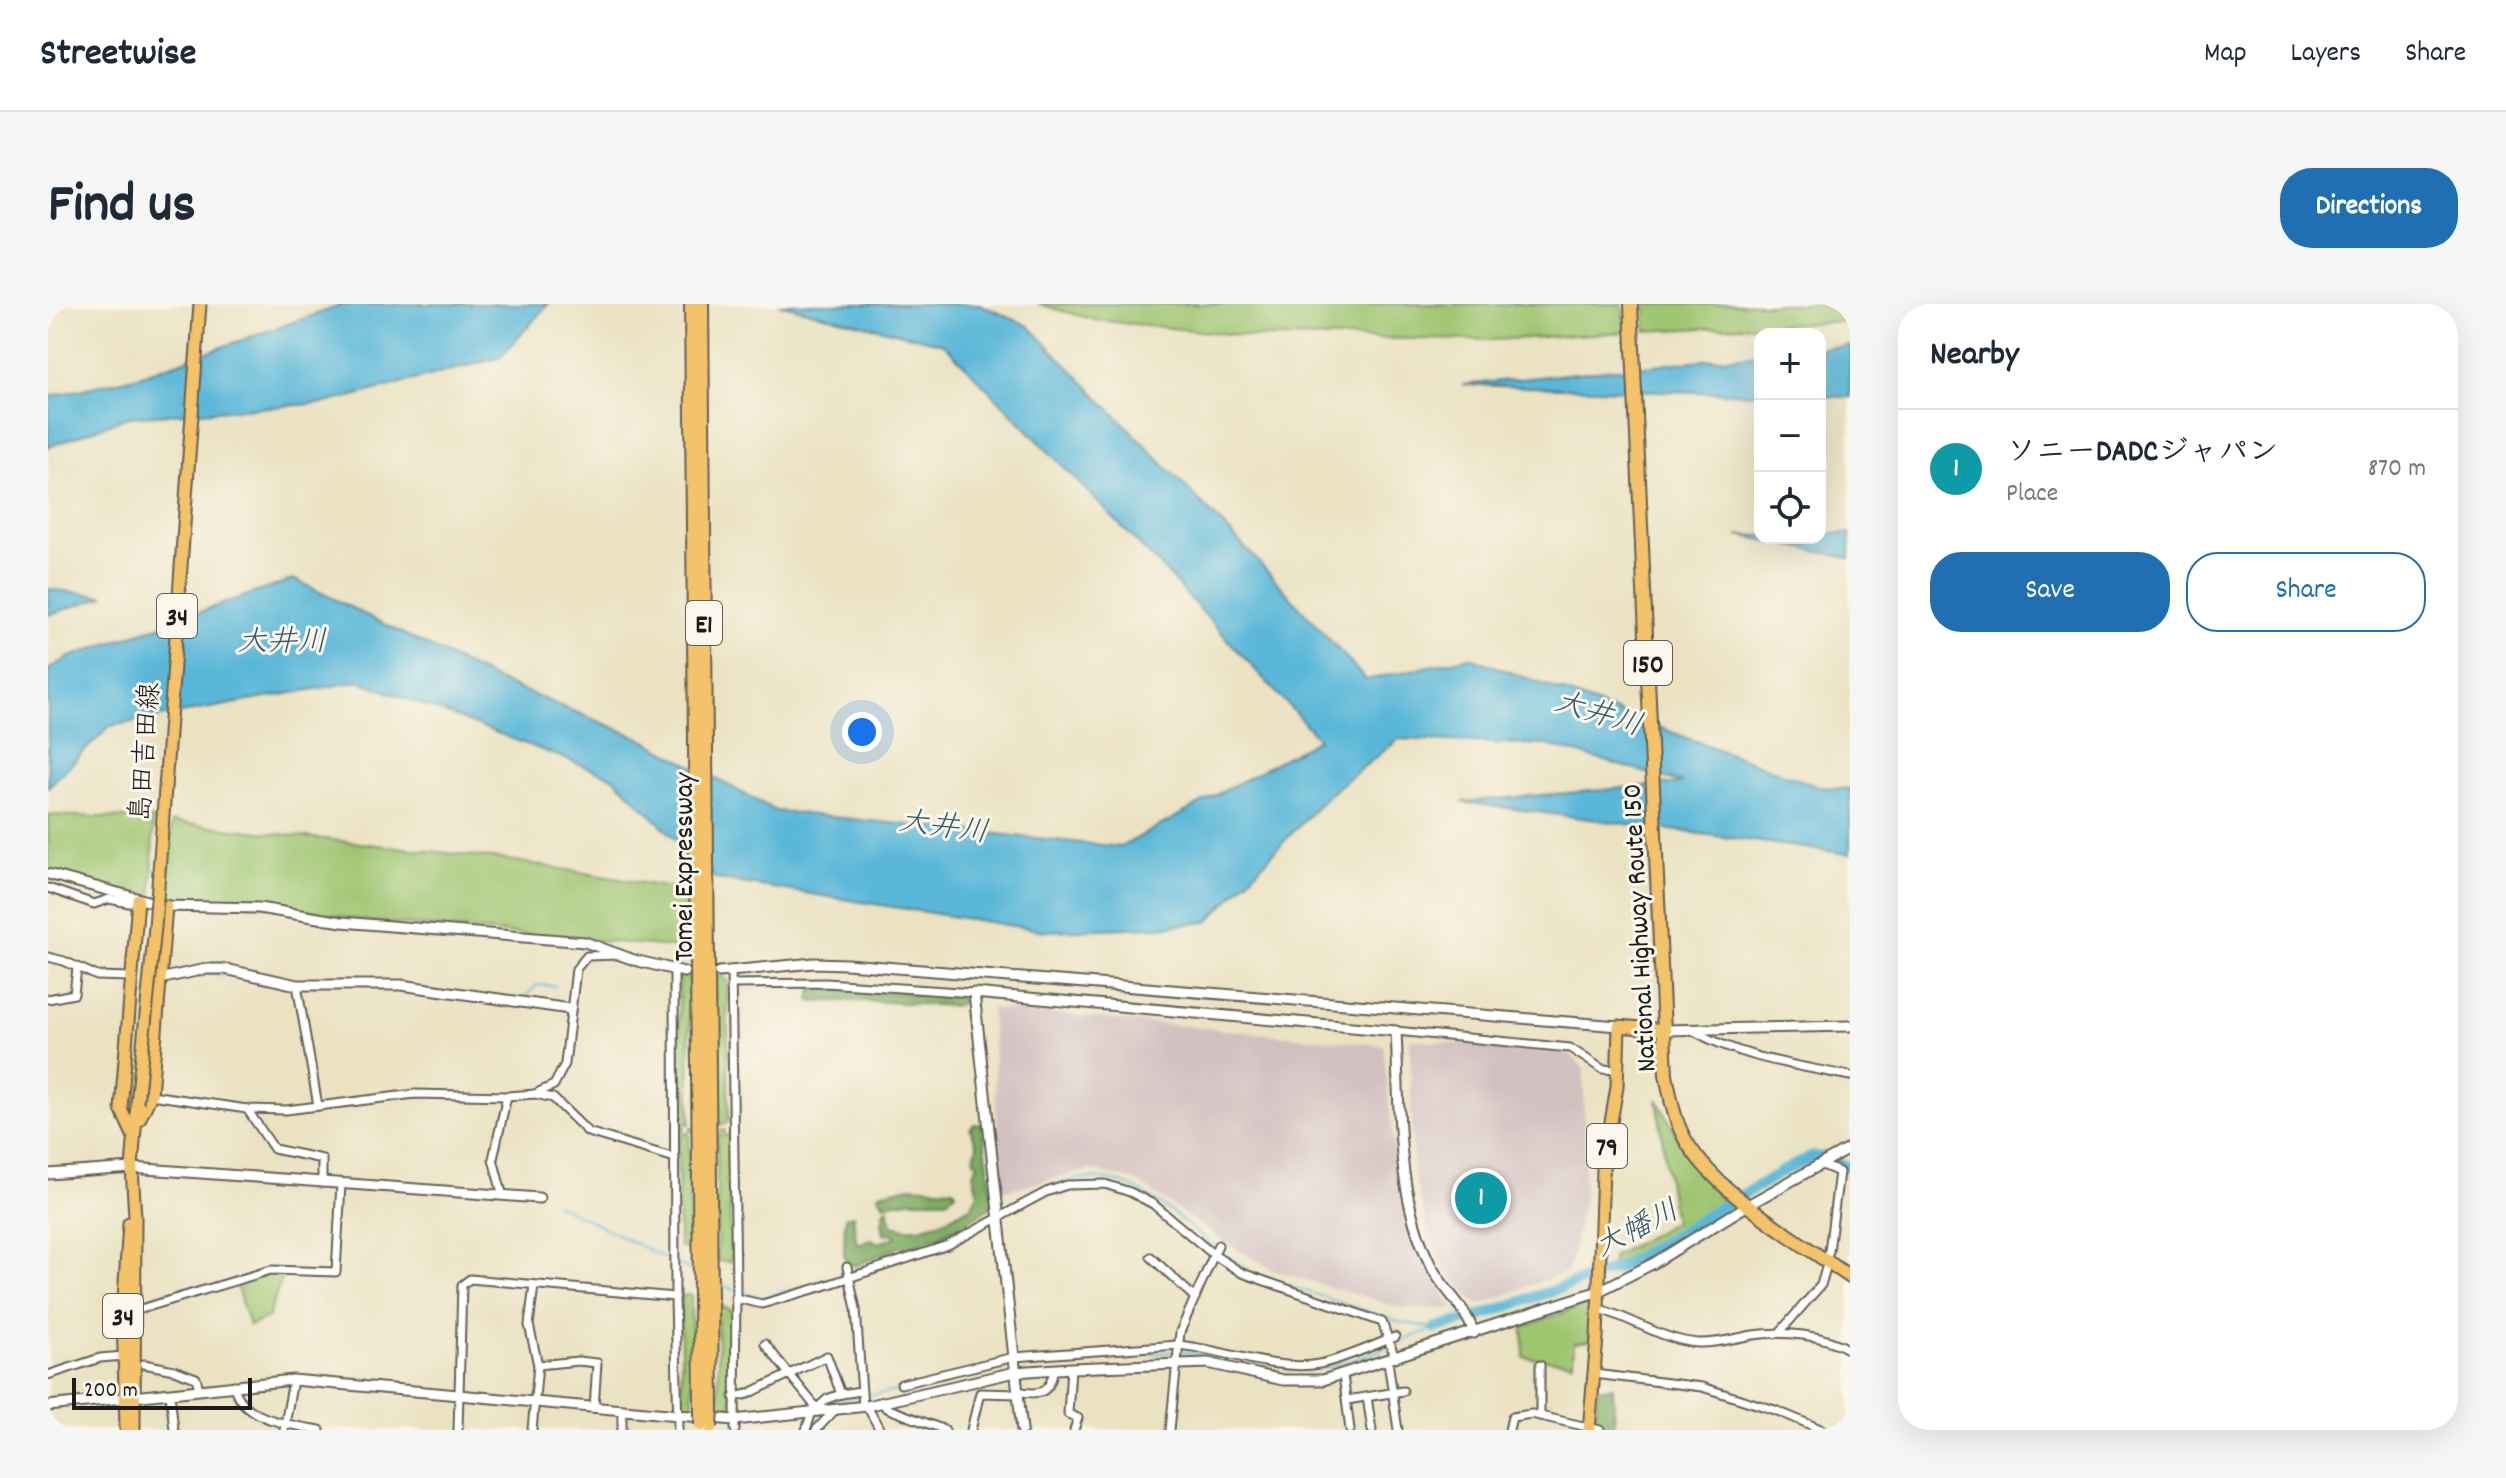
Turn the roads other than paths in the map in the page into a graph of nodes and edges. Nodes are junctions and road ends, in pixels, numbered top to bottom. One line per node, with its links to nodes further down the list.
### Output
1 (200, 304): 35 (main road, 島田吉田線 / 34, bridge)
2 (691, 304): 9 (highway, Tomei Expressway / E1)
3 (702, 304): 9 (highway, Tomei Expressway / E1)
4 (1631, 304): 24 (highway, National Highway Route 150 / 150)
5 (48, 874): 7 (street)
6 (48, 888): 7 (street)
7 (136, 899): 8 (street); 16 (main road)
8 (166, 906): 10 (street); 17 (main road)
9 (702, 942): 108 (highway, Tomei Expressway / E1, bridge)
10 (619, 954): 14 (street); 22 (street)
11 (48, 957): 12 (street)
12 (77, 970): 16 (street); 21 (street)
13 (731, 970): 15 (street); 18 (street); 23 (street)
14 (679, 972): 37 (street)
15 (719, 972)
16 (130, 984): 17 (main road); 35 (main road)
17 (158, 984): 19 (street); 31 (main road)
18 (732, 984): 20 (street); 57 (street)
19 (298, 988): 22 (street); 33 (street)
20 (974, 993): 27 (street); 49 (street)
21 (48, 999)
22 (570, 1009): 30 (street)
23 (1619, 1026): 24 (main road); 28 (main road, 79)
24 (1665, 1026): 26 (street); 48 (highway, National Highway Route 150 / 150)
25 (1850, 1026): 26 (street)
26 (1689, 1029): 29 (street)
27 (1396, 1031): 28 (street); 62 (street)
28 (1619, 1070): 56 (main road, 79)
29 (1850, 1076)
30 (535, 1094): 32 (street); 37 (street)
31 (151, 1095): 34 (street); 35 (main road)
32 (507, 1096): 33 (street); 45 (street)
33 (318, 1106): 34 (street)
34 (247, 1109): 43 (street)
35 (134, 1136): 39 (main road, 島田吉田線 / 34)
36 (1847, 1150): 38 (street)
37 (675, 1158): 58 (street)
38 (1822, 1163): 40 (street); 48 (street)
39 (132, 1168): 41 (street); 43 (street); 47 (main road, 島田吉田線 / 34)
40 (1839, 1172): 42 (street); 52 (street)
41 (48, 1174)
42 (1850, 1175)
43 (322, 1183): 44 (street)
44 (341, 1184): 45 (street); 61 (street)
45 (502, 1193): 46 (street)
46 (539, 1198)
47 (132, 1203): 61 (main road, 島田吉田線 / 34); 68 (main road, 島田吉田線 / 34)
48 (1748, 1205): 52 (highway, National Highway Route 150 / 150); 56 (street)
49 (999, 1218): 50 (street); 53 (street); 69 (street)
50 (1216, 1251): 59 (street); 65 (street)
51 (1151, 1257): 59 (street)
52 (1827, 1260): 54 (highway, National Highway Route 150 / 150); 63 (street)
53 (849, 1273): 57 (street); 93 (street)
54 (1850, 1277)
55 (534, 1285): 58 (street); 71 (street); 90 (street)
56 (1599, 1291): 60 (main road, 79); 62 (street)
57 (735, 1293): 91 (street)
58 (675, 1297): 102 (street)
59 (1195, 1298): 67 (street)
60 (1599, 1309): 63 (street); 77 (main road, 79)
61 (134, 1311): 89 (main road, 島田吉田線 / 34)
62 (1472, 1329): 65 (street)
63 (1779, 1333): 66 (street)
64 (765, 1344): 76 (street)
65 (1392, 1348): 67 (street); 79 (street); 87 (street)
66 (1850, 1350)
67 (1178, 1353): 69 (street); 73 (street); 79 (street); 125 (street)
68 (124, 1356): 78 (street); 89 (main road, 島田吉田線 / 34)
69 (1014, 1357): 75 (street); 81 (street)
70 (144, 1364): 83 (street)
71 (538, 1365): 95 (street); 98 (street)
72 (1540, 1365): 103 (street)
73 (1071, 1368): 74 (street); 124 (street)
74 (1054, 1369): 75 (street); 86 (street)
75 (1015, 1372): 86 (street); 96 (street)
76 (791, 1373): 88 (street); 91 (street); 101 (street)
77 (1594, 1374): 109 (main road, 79); 131 (street)
78 (48, 1375)
79 (1343, 1375): 94 (street)
80 (293, 1380): 82 (street); 90 (street); 107 (street)
81 (901, 1384)
82 (234, 1385): 83 (street); 107 (street)
83 (199, 1389): 85 (street)
84 (1403, 1391): 87 (street)
85 (170, 1393): 89 (street); 112 (street)
86 (1017, 1393): 122 (street); 123 (street)
87 (1392, 1393): 92 (street); 128 (street)
88 (841, 1394): 93 (street); 101 (street)
89 (129, 1397): 97 (street); 110 (main road, 島田吉田線 / 34); 111 (main road, 島田吉田線 / 34)
90 (460, 1397): 95 (street); 114 (street)
91 (734, 1397): 106 (street)
92 (1367, 1397): 94 (street); 127 (street)
93 (863, 1400): 96 (street); 100 (street); 120 (street)
94 (1347, 1400): 126 (street)
95 (535, 1403): 98 (street); 115 (street)
96 (883, 1403): 121 (street)
97 (48, 1406)
98 (594, 1408): 99 (street)
99 (622, 1409): 102 (street); 116 (street)
100 (834, 1411): 101 (street); 119 (street)
101 (813, 1412): 106 (street); 118 (street)
102 (678, 1414): 106 (street); 117 (street)
103 (1540, 1416): 104 (street); 129 (street)
104 (1559, 1421): 109 (street); 130 (street)
105 (1850, 1422): 132 (street)
106 (734, 1425)
107 (285, 1427): 113 (street)
108 (706, 1428)
109 (1593, 1429)
110 (126, 1430)
111 (134, 1430)
112 (174, 1430)
113 (320, 1430)
114 (458, 1430)
115 (532, 1430)
116 (622, 1430)
117 (678, 1430)
118 (806, 1430)
119 (816, 1430)
120 (880, 1430)
121 (945, 1430)
122 (971, 1430)
123 (1022, 1430)
124 (1074, 1430)
125 (1170, 1430)
126 (1350, 1430)
127 (1372, 1430)
128 (1398, 1430)
129 (1509, 1430)
130 (1556, 1430)
131 (1823, 1430)
132 (1843, 1430)

